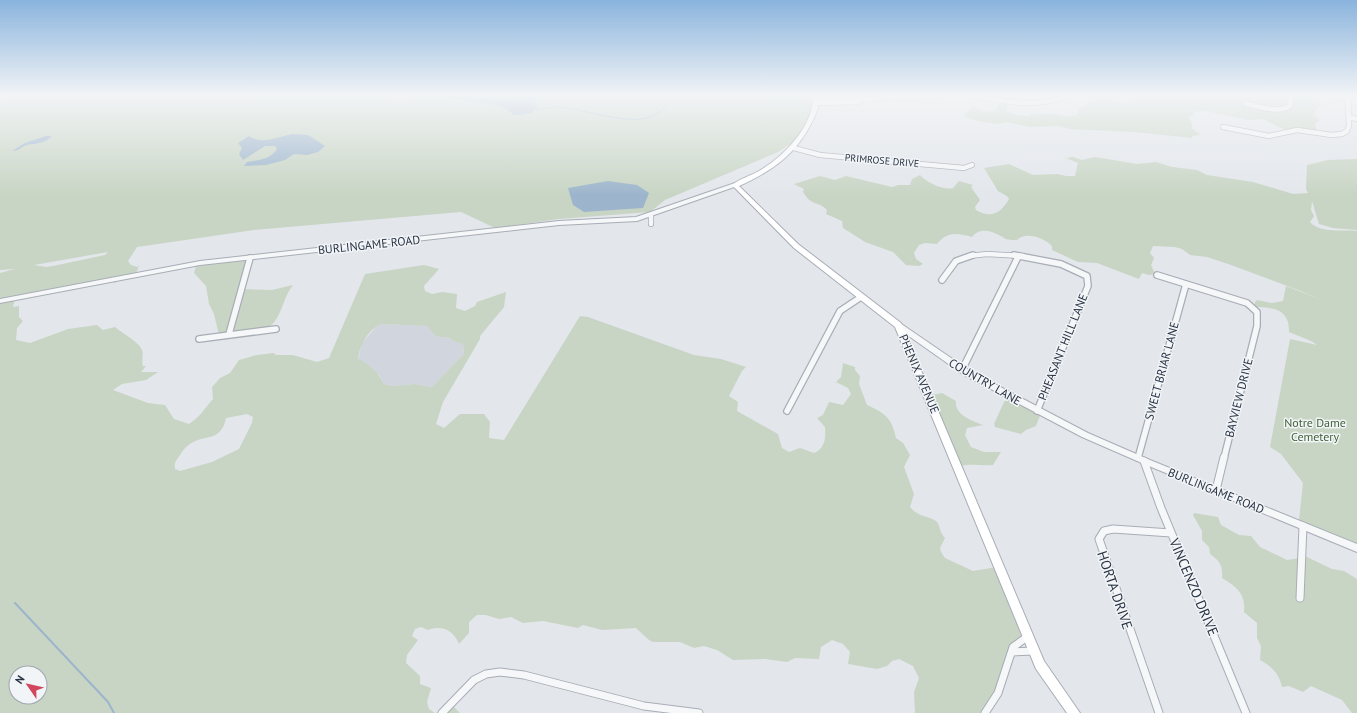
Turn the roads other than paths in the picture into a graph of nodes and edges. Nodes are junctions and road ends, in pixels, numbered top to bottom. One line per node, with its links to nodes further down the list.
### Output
1 (805, 129): 4 (main road)
2 (1235, 129): 3 (street)
3 (1347, 129)
4 (794, 148): 5 (street, PRIMROSE DRIVE); 6 (main road)
5 (972, 165)
6 (735, 185): 7 (street, BURLINGAME ROAD); 14 (main road, PHENIX AVENUE)
7 (651, 216): 8 (street); 10 (street, BURLINGAME ROAD)
8 (651, 224)
9 (1018, 257): 12 (street, PHEASANT HILL LANE); 20 (street); 22 (street, PHEASANT HILL LANE)
10 (250, 258): 15 (street, BURLINGAME ROAD); 18 (street)
11 (1157, 275): 13 (street)
12 (942, 280)
13 (1186, 284): 24 (street, SWEET BRIAR LANE); 25 (street, BAYVIEW DRIVE)
14 (861, 297): 16 (main road, PHENIX AVENUE); 21 (street)
15 (0, 301)
16 (898, 325): 20 (street, COUNTRY LANE); 30 (main road, PHENIX AVENUE)
17 (276, 329): 18 (street)
18 (229, 334): 19 (street)
19 (199, 339)
20 (962, 370): 22 (street, COUNTRY LANE)
21 (787, 411)
22 (1037, 411): 23 (street, COUNTRY LANE)
23 (1077, 431): 24 (street, BURLINGAME ROAD)
24 (1141, 460): 25 (street, BURLINGAME ROAD); 27 (street, VINCENZO DRIVE)
25 (1216, 490): 26 (street, BURLINGAME ROAD)
26 (1303, 526): 28 (street, BURLINGAME ROAD); 29 (street)
27 (1171, 533): 37 (street, HORTA DRIVE); 38 (street, VINCENZO DRIVE)
28 (1357, 548)
29 (1300, 598)
30 (1027, 637): 31 (main road, PHENIX AVENUE); 32 (street)
31 (1034, 651): 32 (street); 36 (main road, PHENIX AVENUE)
32 (1012, 652): 35 (street)
33 (442, 713): 34 (street)
34 (699, 713)
35 (985, 713)
36 (1074, 713)
37 (1159, 713)
38 (1246, 713)

